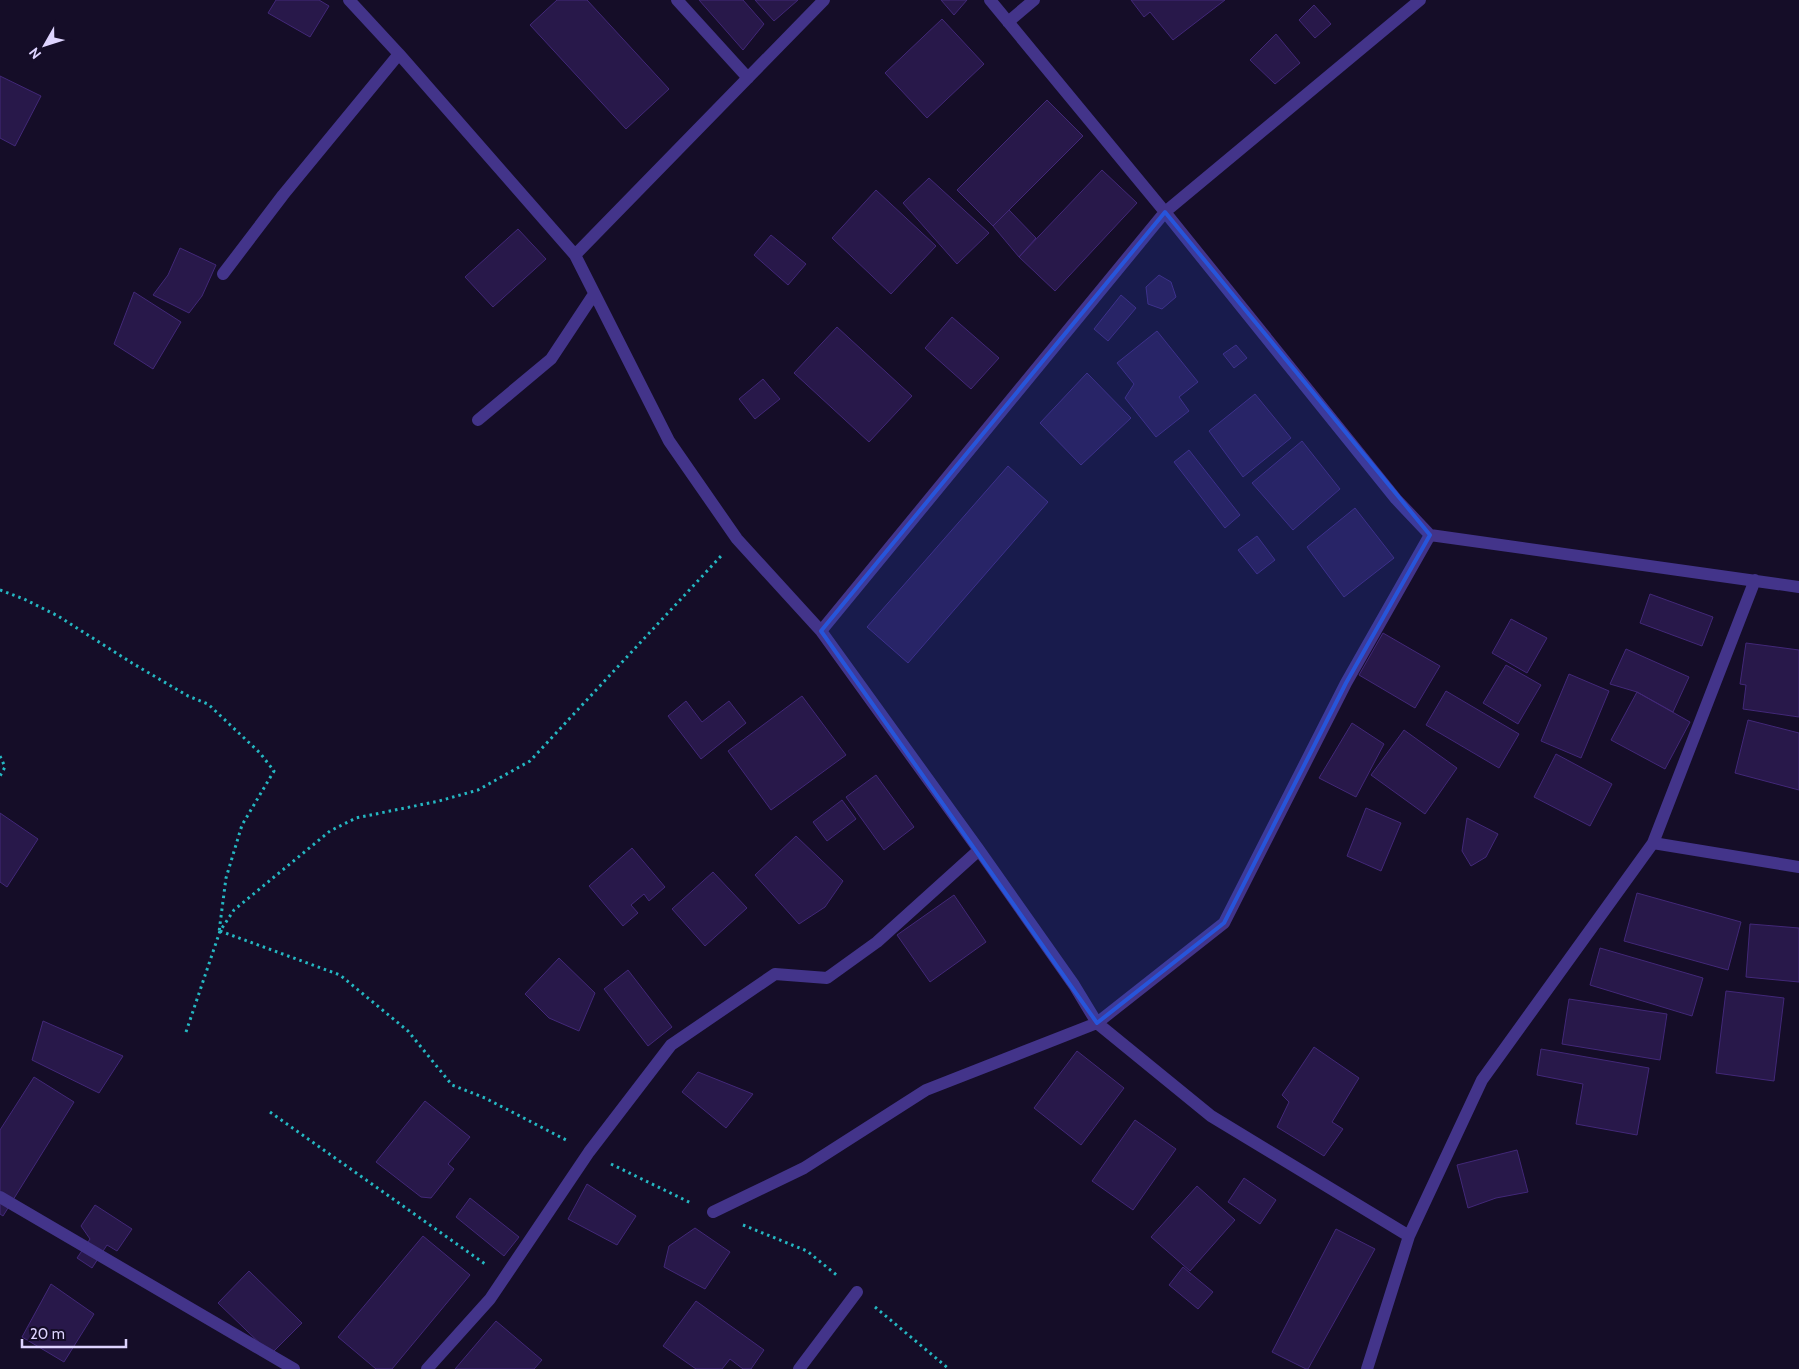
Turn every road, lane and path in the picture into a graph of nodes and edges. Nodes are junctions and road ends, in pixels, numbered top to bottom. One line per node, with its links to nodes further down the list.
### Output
1 (349, 0): 8 (street)
2 (677, 0): 9 (street)
3 (824, 0): 9 (street)
4 (990, 0): 7 (street)
5 (1034, 0): 7 (street)
6 (1420, 0): 10 (street)
7 (1008, 22): 10 (street)
8 (399, 54): 11 (street); 12 (street)
9 (748, 78): 11 (street)
10 (1165, 212): 15 (street); 20 (street)
11 (574, 255): 13 (street)
12 (223, 274)
13 (594, 294): 14 (street); 16 (street)
14 (478, 420)
15 (1430, 535): 17 (street); 27 (street)
16 (737, 539): 20 (street); 26 (path)
17 (1754, 580): 18 (street); 23 (street)
18 (1799, 587)
19 (0, 590): 26 (path)
20 (821, 631): 24 (street)
21 (0, 756): 22 (path)
22 (0, 776)
23 (1653, 843): 25 (street); 32 (street)
24 (979, 850): 27 (street); 33 (street)
25 (1799, 867)
26 (218, 935): 28 (path)
27 (1098, 1023): 31 (street); 32 (street)
28 (186, 1032)
29 (270, 1112): 33 (path)
30 (0, 1197): 35 (street)
31 (713, 1212)
32 (1409, 1236): 38 (street)
33 (504, 1278): 36 (street)
34 (857, 1292): 37 (street)
35 (294, 1369)
36 (427, 1369)
37 (799, 1369)
38 (1367, 1369)

